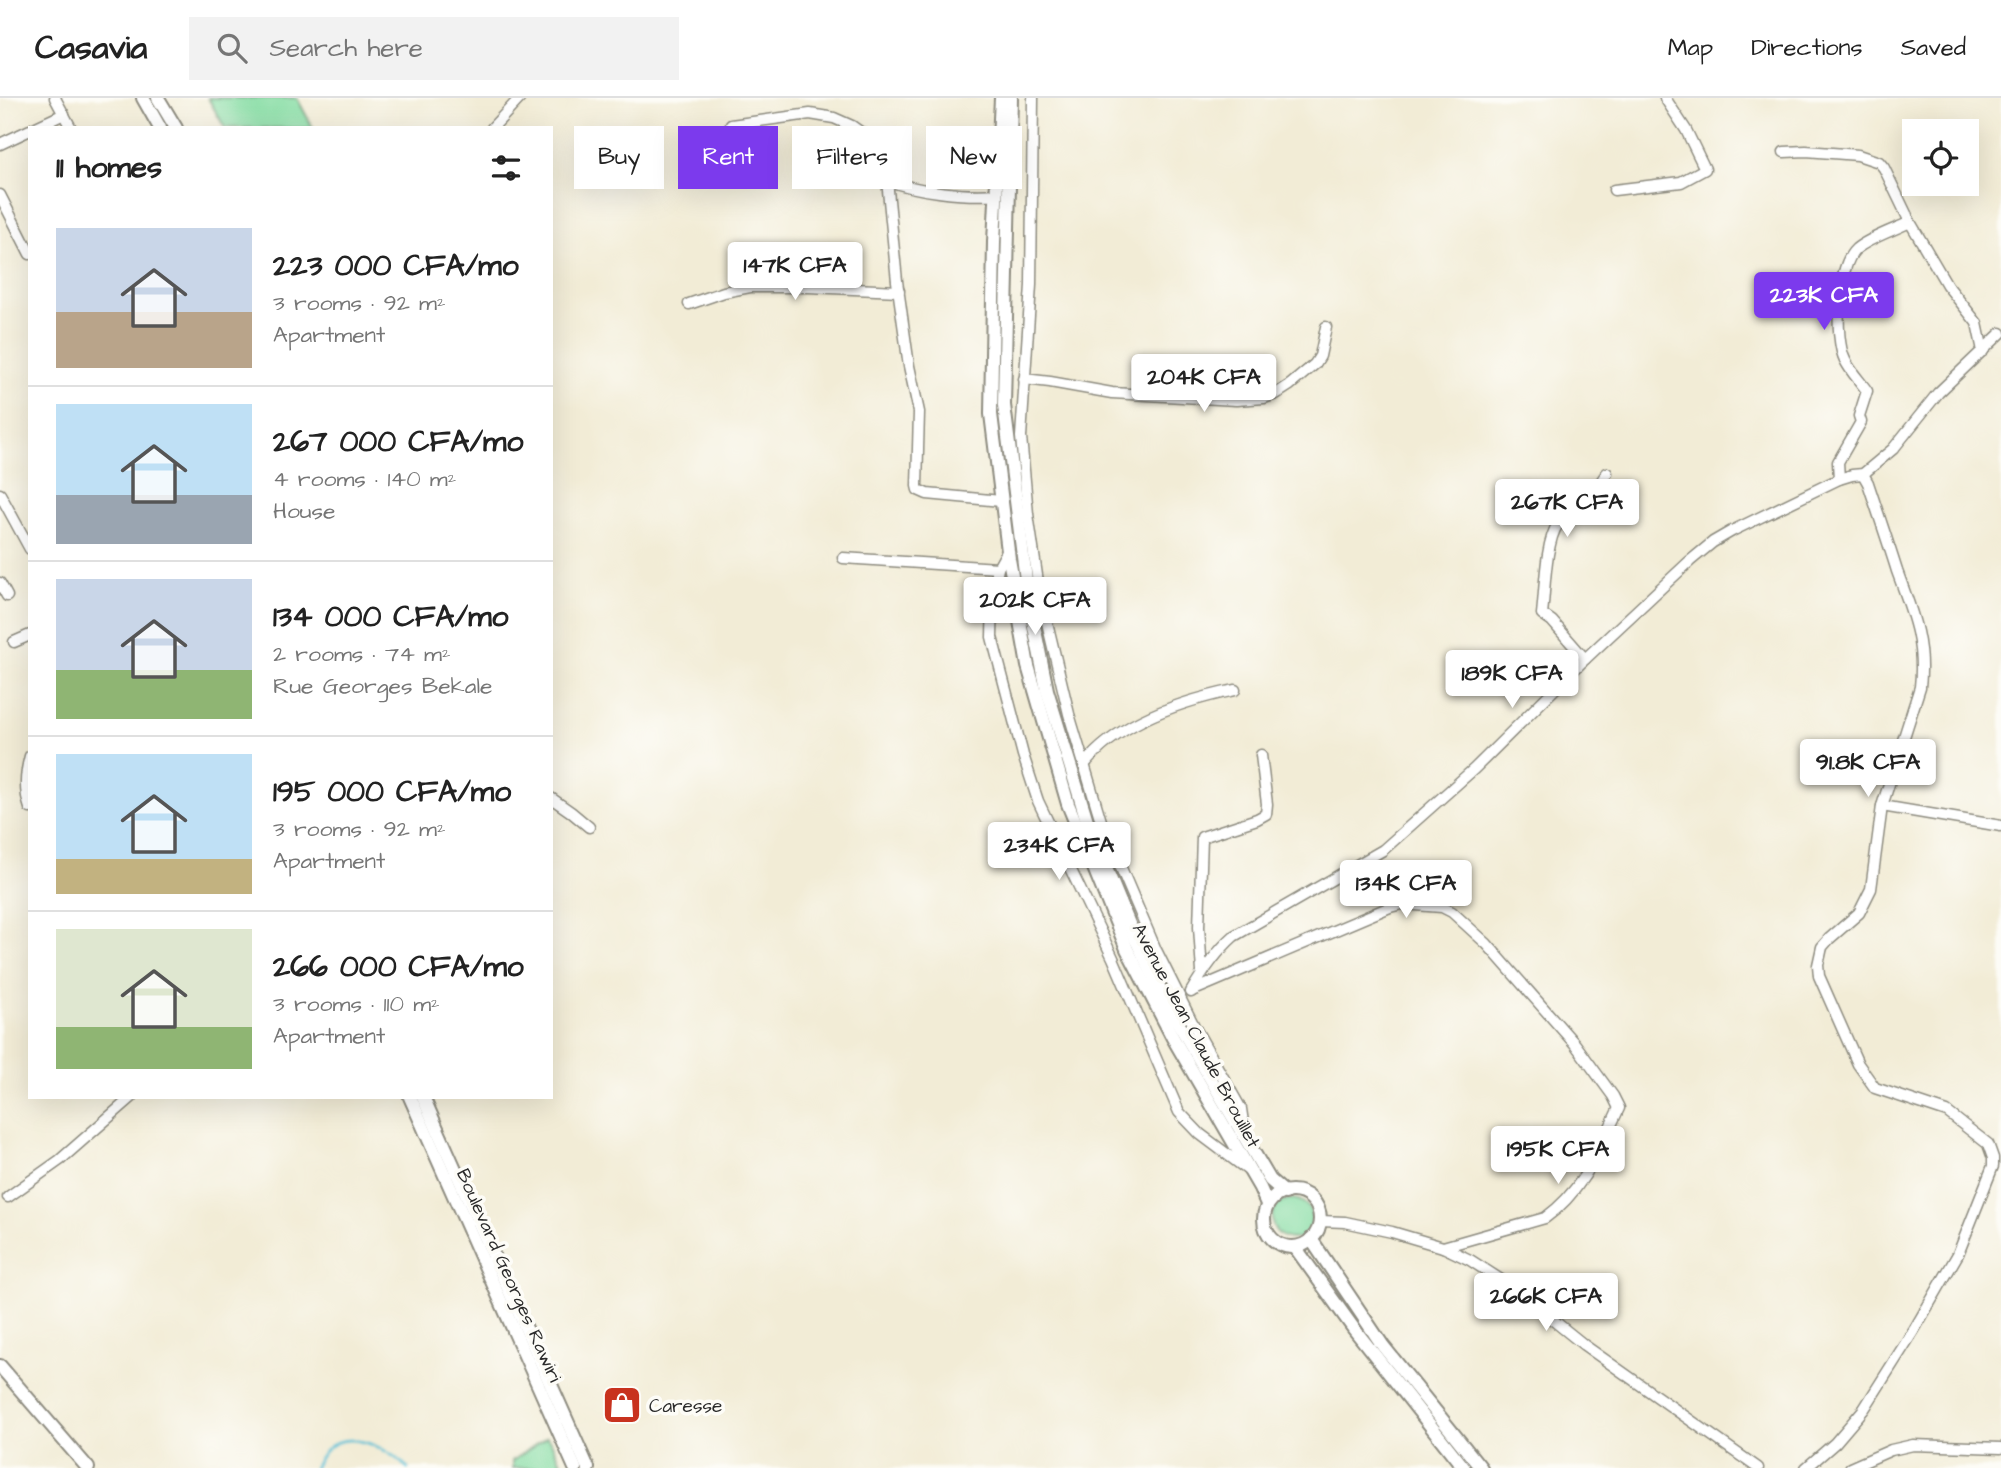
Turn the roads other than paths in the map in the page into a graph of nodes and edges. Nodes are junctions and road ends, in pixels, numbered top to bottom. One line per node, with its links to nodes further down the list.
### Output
1 (55, 98): 9 (street)
2 (143, 98): 13 (main road)
3 (158, 98): 14 (main road)
4 (520, 98): 15 (street)
5 (1001, 98): 23 (main road, Avenue Jean Claude Brouillet)
6 (1011, 98): 62 (main road, Avenue Jean Claude Brouillet)
7 (1033, 98): 32 (street)
8 (1665, 98): 22 (street)
9 (64, 114): 11 (street); 12 (street)
10 (731, 125): 16 (street)
11 (38, 126)
12 (70, 126)
13 (159, 126)
14 (175, 126)
15 (494, 126)
16 (852, 126)
17 (28, 131): 18 (street)
18 (0, 144)
19 (1784, 152): 25 (street)
20 (912, 187): 23 (street)
21 (888, 189): 27 (street)
22 (1614, 190)
23 (996, 194): 37 (main road, Avenue Jean Claude Brouillet)
24 (0, 195): 26 (street)
25 (1910, 222): 31 (street); 35 (street)
26 (28, 250)
27 (899, 291): 28 (street); 37 (street)
28 (689, 304)
29 (1326, 327): 32 (street)
30 (2001, 333): 31 (street)
31 (1983, 351): 34 (street)
32 (1024, 379): 50 (street)
33 (1607, 473): 46 (street)
34 (1863, 474): 35 (street); 53 (street)
35 (1839, 479): 46 (street)
36 (0, 494): 38 (street)
37 (1001, 501): 39 (main road, Avenue Jean Claude Brouillet)
38 (28, 545)
39 (1008, 550): 41 (street); 63 (main road, Avenue Jean Claude Brouillet)
40 (843, 558): 41 (street)
41 (998, 568): 63 (street)
42 (0, 583): 43 (street)
43 (7, 596)
44 (28, 636): 45 (street)
45 (14, 642)
46 (1585, 659): 56 (street)
47 (1235, 690): 50 (street)
48 (1261, 755): 56 (street)
49 (28, 765): 51 (street)
50 (1084, 765): 58 (street)
51 (28, 798)
52 (553, 800): 55 (street)
53 (1882, 806): 54 (street); 79 (street)
54 (2001, 826)
55 (589, 827)
56 (1202, 972): 57 (street)
57 (1191, 992): 58 (street); 70 (street)
58 (1179, 998): 62 (street)
59 (130, 1099): 65 (street)
60 (411, 1099): 74 (main road, Boulevard Georges Rawiri)
61 (425, 1099): 75 (main road, Boulevard Georges Rawiri)
62 (1245, 1138): 64 (main road, Avenue Jean Claude Brouillet)
63 (1249, 1170): 66 (main road, Avenue Jean Claude Brouillet)
64 (1284, 1192): 66 (main road); 67 (main road)
65 (8, 1196)
66 (1267, 1204): 69 (main road)
67 (1320, 1221): 68 (main road); 70 (street)
68 (1311, 1239): 69 (main road); 77 (main road)
69 (1295, 1247): 76 (main road)
70 (1443, 1247): 78 (street)
71 (0, 1366): 73 (main road)
72 (2001, 1448): 80 (street)
73 (88, 1468)
74 (575, 1468)
75 (588, 1468)
76 (1464, 1468)
77 (1481, 1468)
78 (1758, 1468)
79 (1806, 1468)
80 (1850, 1468)

